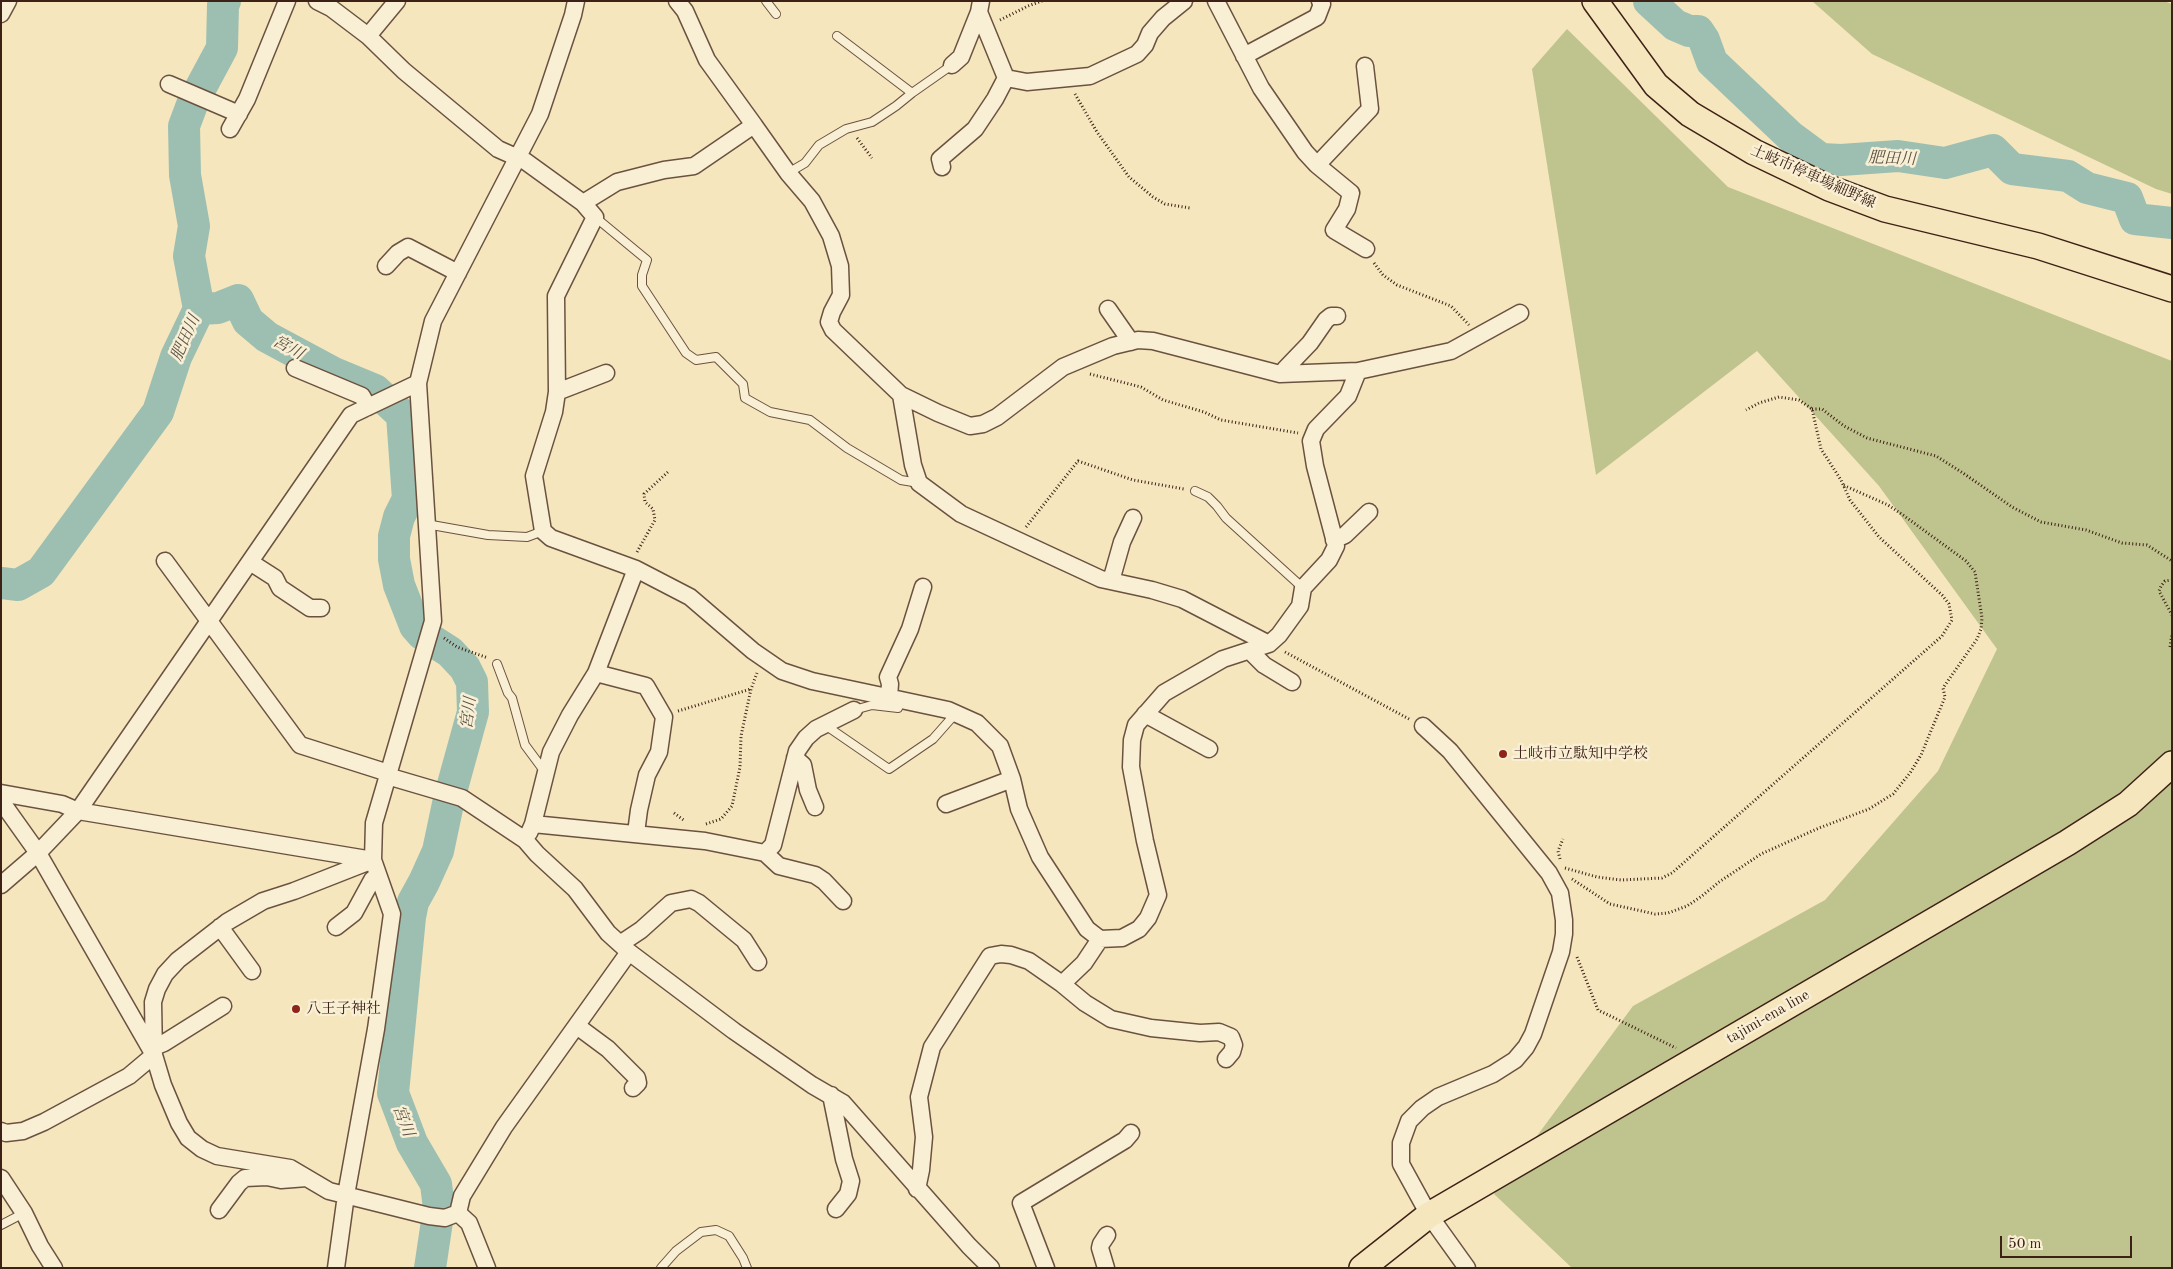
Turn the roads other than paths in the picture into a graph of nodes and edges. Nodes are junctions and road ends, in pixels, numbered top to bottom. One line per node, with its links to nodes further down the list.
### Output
1 (8, 1): 13 (street)
2 (287, 1): 23 (street)
3 (317, 1): 15 (street)
4 (397, 1): 15 (street)
5 (576, 1): 26 (street)
6 (677, 1): 24 (street)
7 (766, 1): 14 (lane)
8 (1184, 1): 20 (street)
9 (1216, 1): 17 (street)
10 (1320, 1): 17 (street)
11 (1595, 1): 35 (main road, 土岐市停車場細野線)
12 (980, 7): 18 (street); 20 (street)
13 (1, 14)
14 (776, 14)
15 (368, 36): 26 (street)
16 (837, 36): 22 (lane)
17 (1244, 56): 27 (street)
18 (952, 65): 22 (lane)
19 (1365, 66): 27 (street)
20 (1006, 78): 28 (street)
21 (169, 84): 23 (street)
22 (912, 93): 29 (lane)
23 (233, 111): 25 (street)
24 (754, 125): 29 (street); 30 (street)
25 (230, 129)
26 (516, 158): 30 (street); 34 (street)
27 (1317, 165): 32 (street)
28 (942, 167)
29 (788, 173): 46 (street)
30 (583, 203): 31 (street)
31 (594, 217): 45 (street); 48 (lane)
32 (1366, 250)
33 (386, 266): 34 (street)
34 (458, 273): 44 (street)
35 (2172, 289)
36 (1108, 309): 39 (street)
37 (1520, 313): 41 (street)
38 (1337, 316): 43 (street)
39 (1131, 342): 43 (street); 46 (street)
40 (295, 368): 47 (street)
41 (1358, 372): 43 (street); 54 (street)
42 (606, 373): 45 (street)
43 (1284, 373)
44 (418, 384): 47 (street); 52 (street)
45 (557, 392): 53 (street)
46 (901, 395): 48 (street)
47 (371, 405): 56 (street)
48 (919, 484): 58 (street)
49 (1195, 491): 60 (lane)
50 (1369, 512): 54 (street)
51 (1134, 518): 58 (street)
52 (426, 524): 53 (lane); 78 (street)
53 (543, 531): 57 (street)
54 (1334, 540): 60 (street)
55 (164, 560): 62 (street)
56 (250, 562): 61 (street); 62 (street)
57 (633, 568): 66 (street); 68 (street)
58 (1111, 581): 63 (street)
59 (923, 587): 68 (street)
60 (1303, 588): 63 (street)
61 (321, 608)
62 (209, 622): 78 (street); 84 (street)
63 (1269, 644): 64 (street)
64 (1250, 651): 67 (street); 71 (street)
65 (497, 664): 77 (lane)
66 (596, 673): 77 (street); 86 (street)
67 (1292, 682)
68 (895, 699): 69 (lane); 70 (street)
69 (854, 710): 72 (street)
70 (956, 713): 72 (lane); 79 (street)
71 (1145, 714): 74 (street); 95 (street)
72 (825, 725): 75 (street)
73 (1423, 726): 115 (street)
74 (1209, 748)
75 (795, 758): 83 (street); 89 (street)
76 (2172, 764): 115 (main road, tajimi-ena line)
77 (545, 772): 85 (street)
78 (388, 774): 87 (street); 90 (street)
79 (1012, 779): 82 (street); 95 (street)
80 (1, 793): 84 (street)
81 (1, 801): 88 (street)
82 (946, 804)
83 (815, 807)
84 (78, 811): 88 (street); 90 (street)
85 (533, 824): 86 (street); 87 (street)
86 (636, 833): 89 (street)
87 (525, 840): 96 (street)
88 (38, 853): 91 (street); 102 (street)
89 (765, 853): 92 (street)
90 (376, 868): 93 (street); 94 (street); 111 (street)
91 (1, 885)
92 (843, 901)
93 (220, 927): 98 (street); 102 (street)
94 (336, 927)
95 (1100, 939): 99 (street)
96 (624, 948): 97 (street); 101 (street); 105 (street)
97 (758, 962)
98 (252, 971)
99 (1062, 984): 103 (street); 110 (street)
100 (223, 1006): 102 (street)
101 (577, 1026): 104 (street); 116 (street)
102 (154, 1051): 107 (street); 109 (street)
103 (1226, 1059)
104 (633, 1088)
105 (831, 1095): 110 (street); 112 (street)
106 (1131, 1134): 125 (street)
107 (3, 1135)
108 (1, 1178): 114 (street)
109 (307, 1178): 111 (street); 113 (street)
110 (917, 1188): 124 (street)
111 (346, 1195): 116 (street); 120 (street)
112 (836, 1209)
113 (219, 1210)
114 (24, 1213): 117 (lane); 119 (street)
115 (1429, 1215): 127 (main road, tajimi-ena line); 128 (street)
116 (444, 1216): 121 (street)
117 (1, 1225)
118 (1107, 1235): 126 (street)
119 (54, 1268)
120 (336, 1268)
121 (487, 1268)
122 (661, 1268): 123 (lane)
123 (747, 1268)
124 (992, 1268)
125 (1046, 1268)
126 (1106, 1268)
127 (1362, 1268)
128 (1467, 1268)

